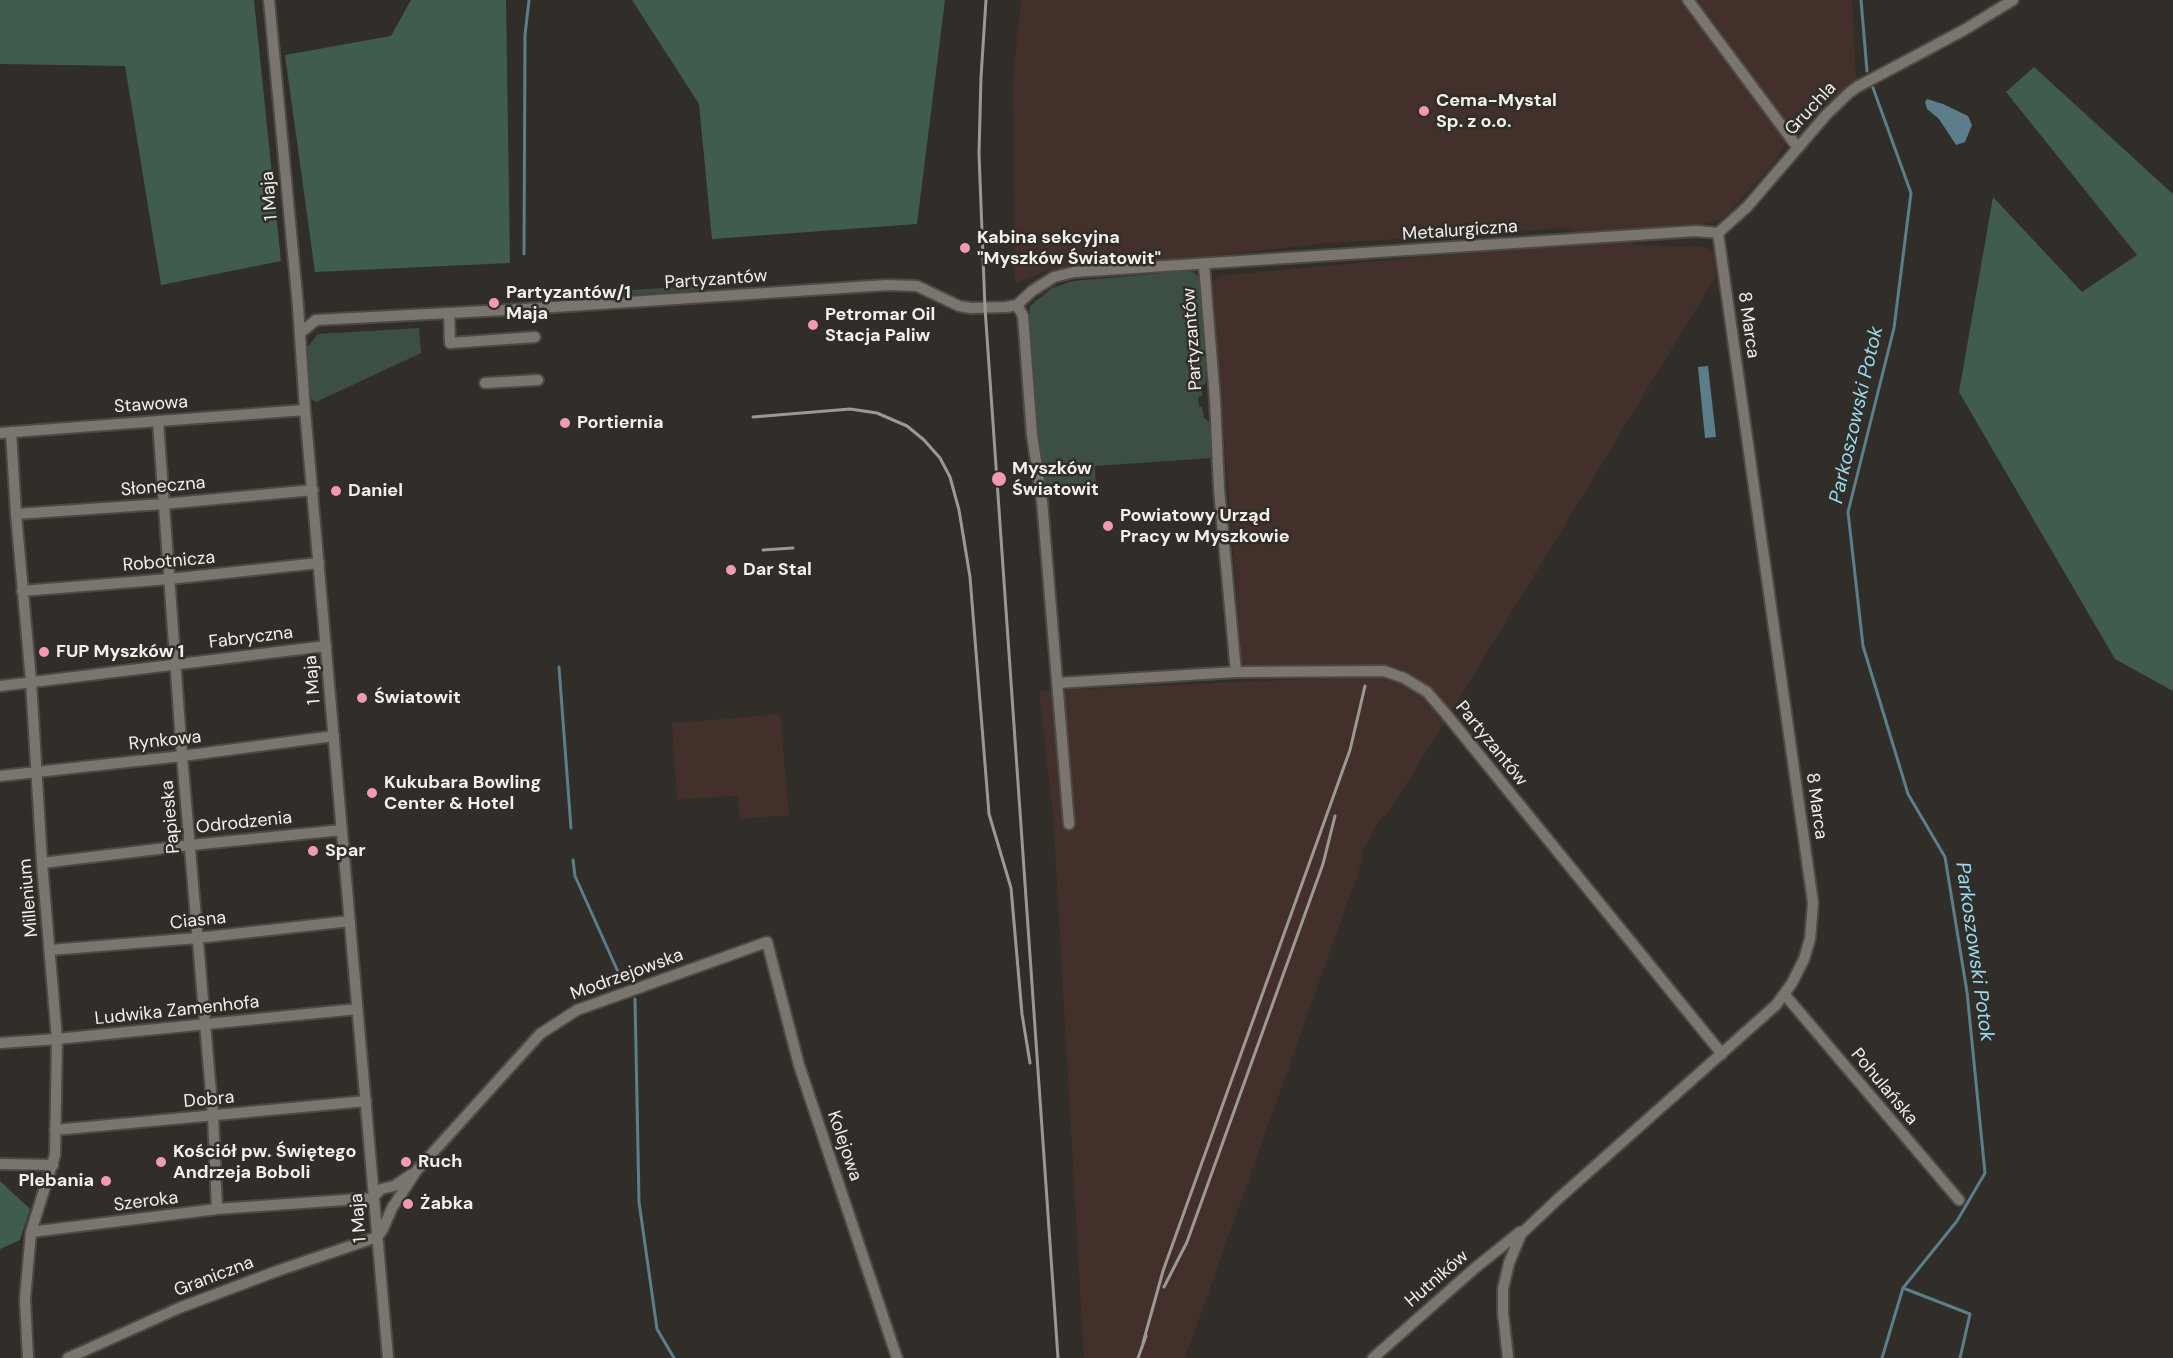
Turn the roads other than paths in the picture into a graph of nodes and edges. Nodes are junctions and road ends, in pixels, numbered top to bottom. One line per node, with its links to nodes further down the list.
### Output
1 (269, 0): 9 (street, 1 Maja)
2 (1688, 0): 4 (street)
3 (2013, 0): 4 (street, Gruchla)
4 (1798, 148): 5 (street, Gruchla)
5 (1718, 233): 6 (street, Metalurgiczna); 40 (street, 8 Marca)
6 (1204, 265): 7 (street, Partyzantów); 24 (street, Partyzantów)
7 (1017, 305): 8 (street, Partyzantów); 26 (street)
8 (449, 313): 9 (street, Partyzantów); 10 (street)
9 (300, 333): 13 (street, 1 Maja)
10 (535, 337)
11 (538, 380): 12 (street)
12 (485, 384)
13 (305, 410): 14 (street, Stawowa); 16 (street, 1 Maja)
14 (158, 421): 15 (street, Stawowa); 17 (street, Papieska)
15 (6, 433): 18 (street, Millenium)
16 (313, 490): 17 (street, Słoneczna); 19 (street, 1 Maja)
17 (163, 504): 18 (street, Słoneczna); 20 (street, Papieska)
18 (16, 514): 21 (street, Millenium)
19 (319, 563): 20 (street, Robotnicza); 22 (street, 1 Maja)
20 (169, 579): 21 (street, Robotnicza); 23 (street, Papieska)
21 (22, 591): 25 (street, Millenium)
22 (326, 646): 23 (street, Fabryczna); 28 (street, 1 Maja)
23 (176, 664): 25 (street, Fabryczna); 29 (street, Papieska)
24 (1236, 672): 26 (street); 45 (street, Partyzantów)
25 (31, 681): 27 (street, Fabryczna); 30 (street, Millenium)
26 (1057, 683): 32 (street)
27 (0, 686)
28 (334, 736): 29 (street, Rynkowa); 33 (street, 1 Maja)
29 (182, 756): 30 (street, Rynkowa); 34 (street, Papieska)
30 (38, 771): 31 (street, Rynkowa); 35 (street, Millenium)
31 (0, 776)
32 (1069, 824)
33 (342, 830): 34 (street, Odrodzenia); 36 (street, 1 Maja)
34 (191, 845): 35 (street, Odrodzenia); 37 (street, Papieska)
35 (42, 863): 39 (street, Millenium)
36 (350, 921): 37 (street, Ciasna); 41 (street, 1 Maja)
37 (197, 938): 39 (street, Ciasna); 42 (street, Papieska)
38 (767, 942): 51 (street, Modrzejowska); 62 (street, Kolejowa)
39 (50, 950): 43 (street, Millenium)
40 (1785, 994): 45 (street, 8 Marca); 53 (street, Pohulańska)
41 (357, 1009): 42 (street, Ludwika Zamenhofa); 46 (street, 1 Maja)
42 (205, 1025): 43 (street, Ludwika Zamenhofa); 47 (street, Papieska)
43 (57, 1039): 44 (street, Ludwika Zamenhofa); 48 (street, Millenium)
44 (0, 1043)
45 (1722, 1054): 56 (street, 8 Marca)
46 (366, 1101): 47 (street, Dobra); 52 (street, 1 Maja)
47 (213, 1116): 48 (street, Dobra); 55 (street, Papieska)
48 (56, 1130): 50 (street, Millenium)
49 (0, 1164): 50 (street)
50 (53, 1165): 57 (street, Millenium)
51 (417, 1170): 52 (street, Modrzejowska); 54 (street, Modrzejowska)
52 (373, 1198): 54 (street); 55 (street, Szeroka); 58 (street, 1 Maja)
53 (1959, 1200)
54 (396, 1202): 58 (street, Modrzejowska)
55 (218, 1209): 57 (street, Szeroka)
56 (1526, 1229): 63 (street, Hutników); 64 (street, 8 Marca)
57 (31, 1232): 59 (street, Millenium)
58 (377, 1237): 60 (street, Graniczna); 61 (street, 1 Maja)
59 (28, 1358)
60 (68, 1358)
61 (388, 1358)
62 (897, 1358)
63 (1373, 1358)
64 (1508, 1358)

